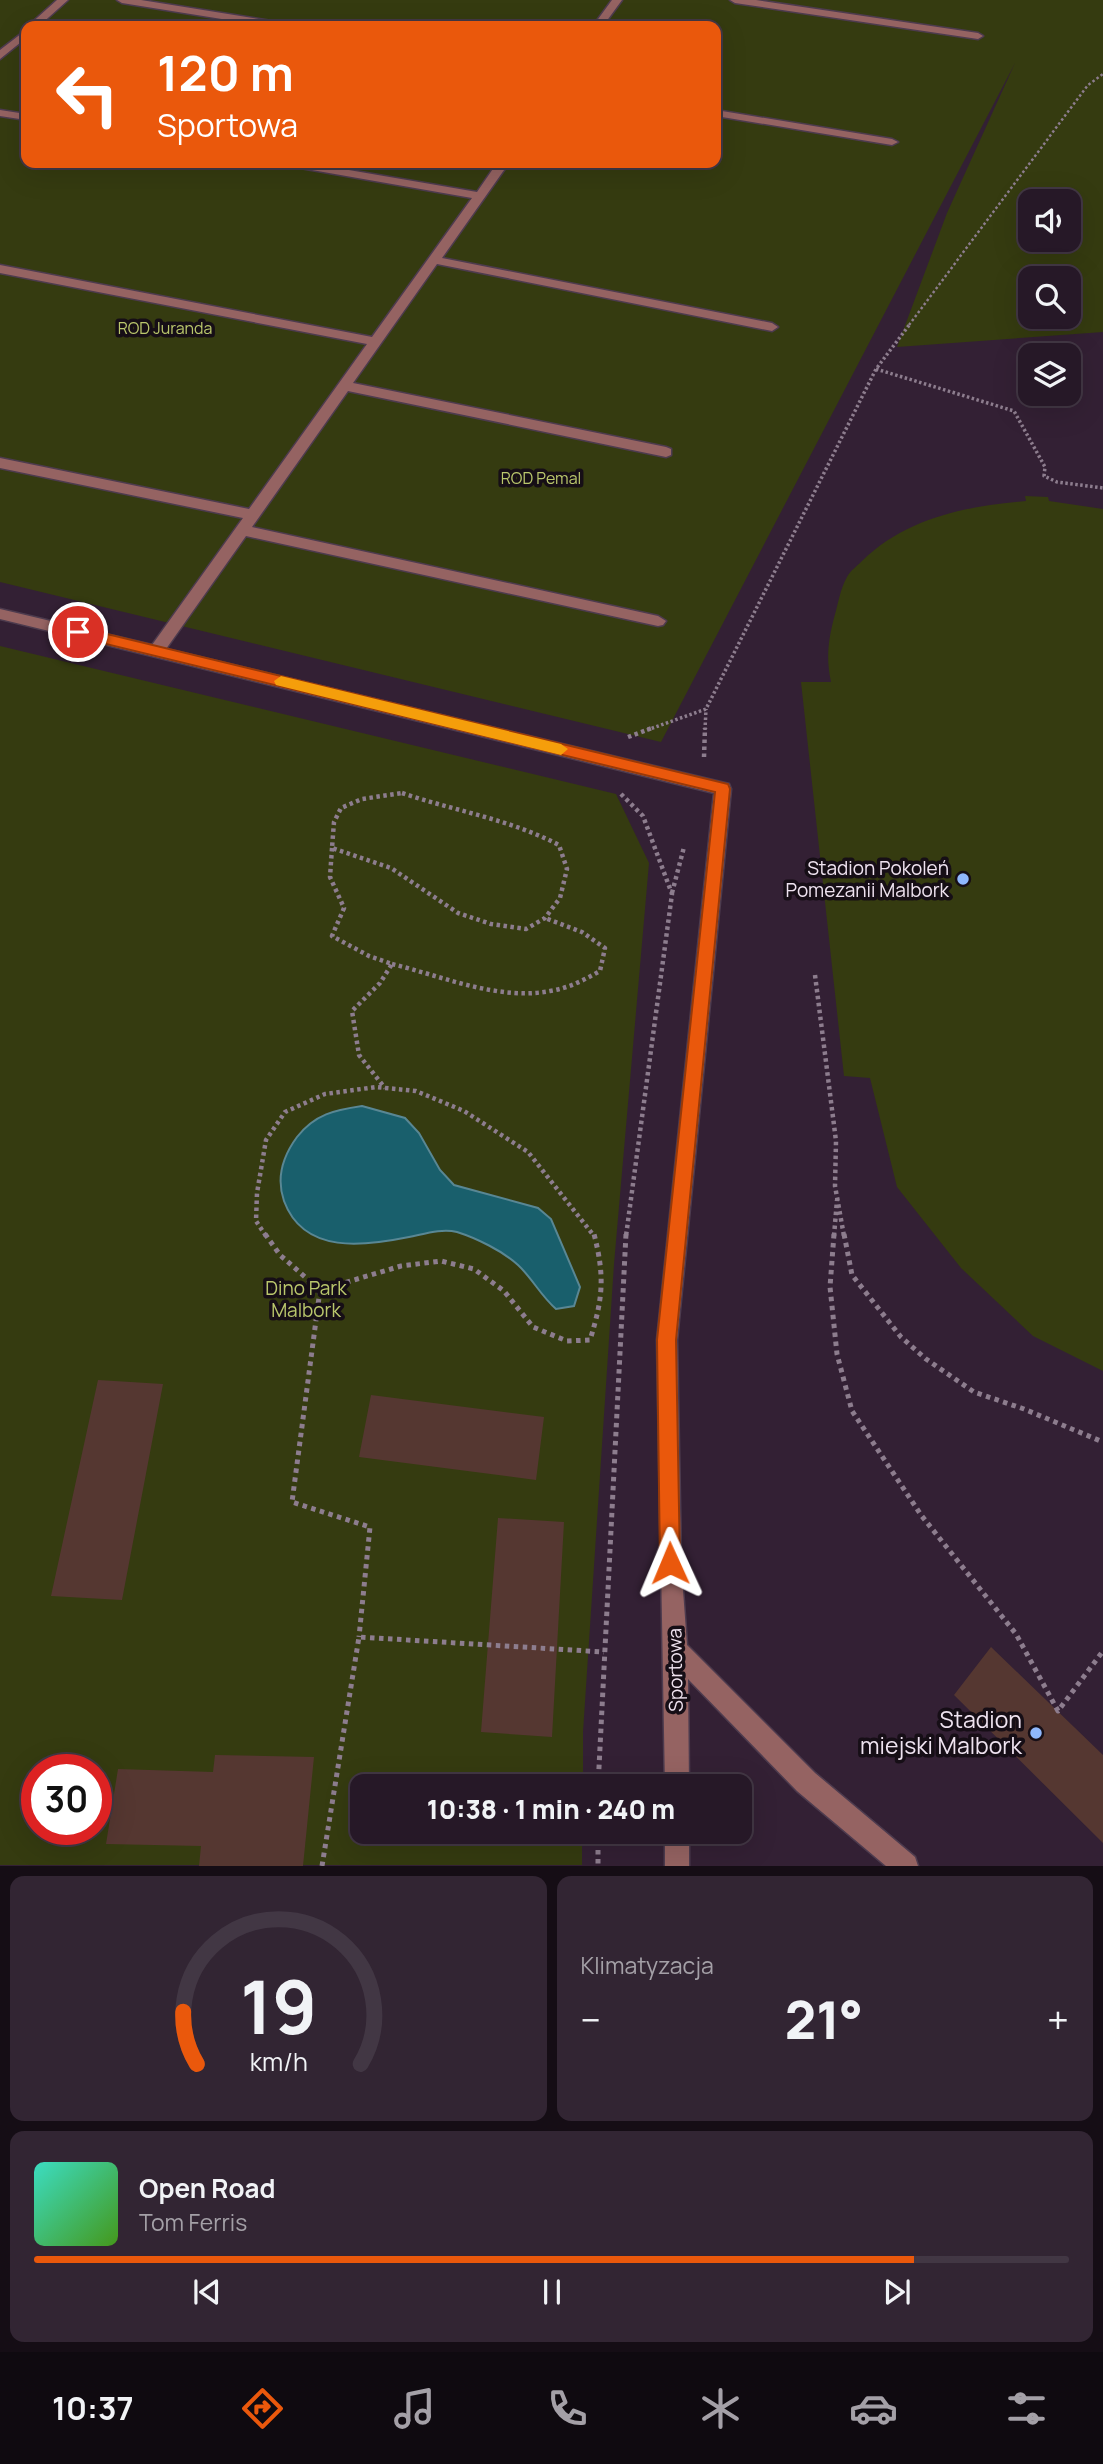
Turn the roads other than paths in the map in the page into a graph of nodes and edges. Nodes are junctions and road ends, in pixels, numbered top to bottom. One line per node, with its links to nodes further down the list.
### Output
1 (63, 0): 5 (street)
2 (122, 0): 6 (street)
3 (617, 0): 7 (street)
4 (735, 0): 8 (street)
5 (39, 21)
6 (253, 21)
7 (602, 21)
8 (978, 36)
9 (21, 37): 10 (street)
10 (0, 56)
11 (0, 113): 13 (street)
12 (721, 114): 14 (street)
13 (21, 116)
14 (892, 142)
15 (318, 168): 17 (street)
16 (500, 168): 17 (street)
17 (480, 196): 18 (street)
18 (434, 260): 20 (street); 21 (street)
19 (0, 269): 21 (street)
20 (772, 327)
21 (377, 342): 22 (street)
22 (345, 386): 23 (street); 25 (street)
23 (666, 452)
24 (0, 463): 25 (street)
25 (253, 515): 26 (street)
26 (243, 530): 28 (street); 29 (street)
27 (0, 614): 29 (street, Sportowa)
28 (658, 621)
29 (156, 651): 30 (street, Sportowa)
30 (676, 1650): 31 (street, Sportowa); 34 (street)
31 (677, 1774)
32 (677, 1844): 33 (street)
33 (677, 1866)
34 (906, 1866)

